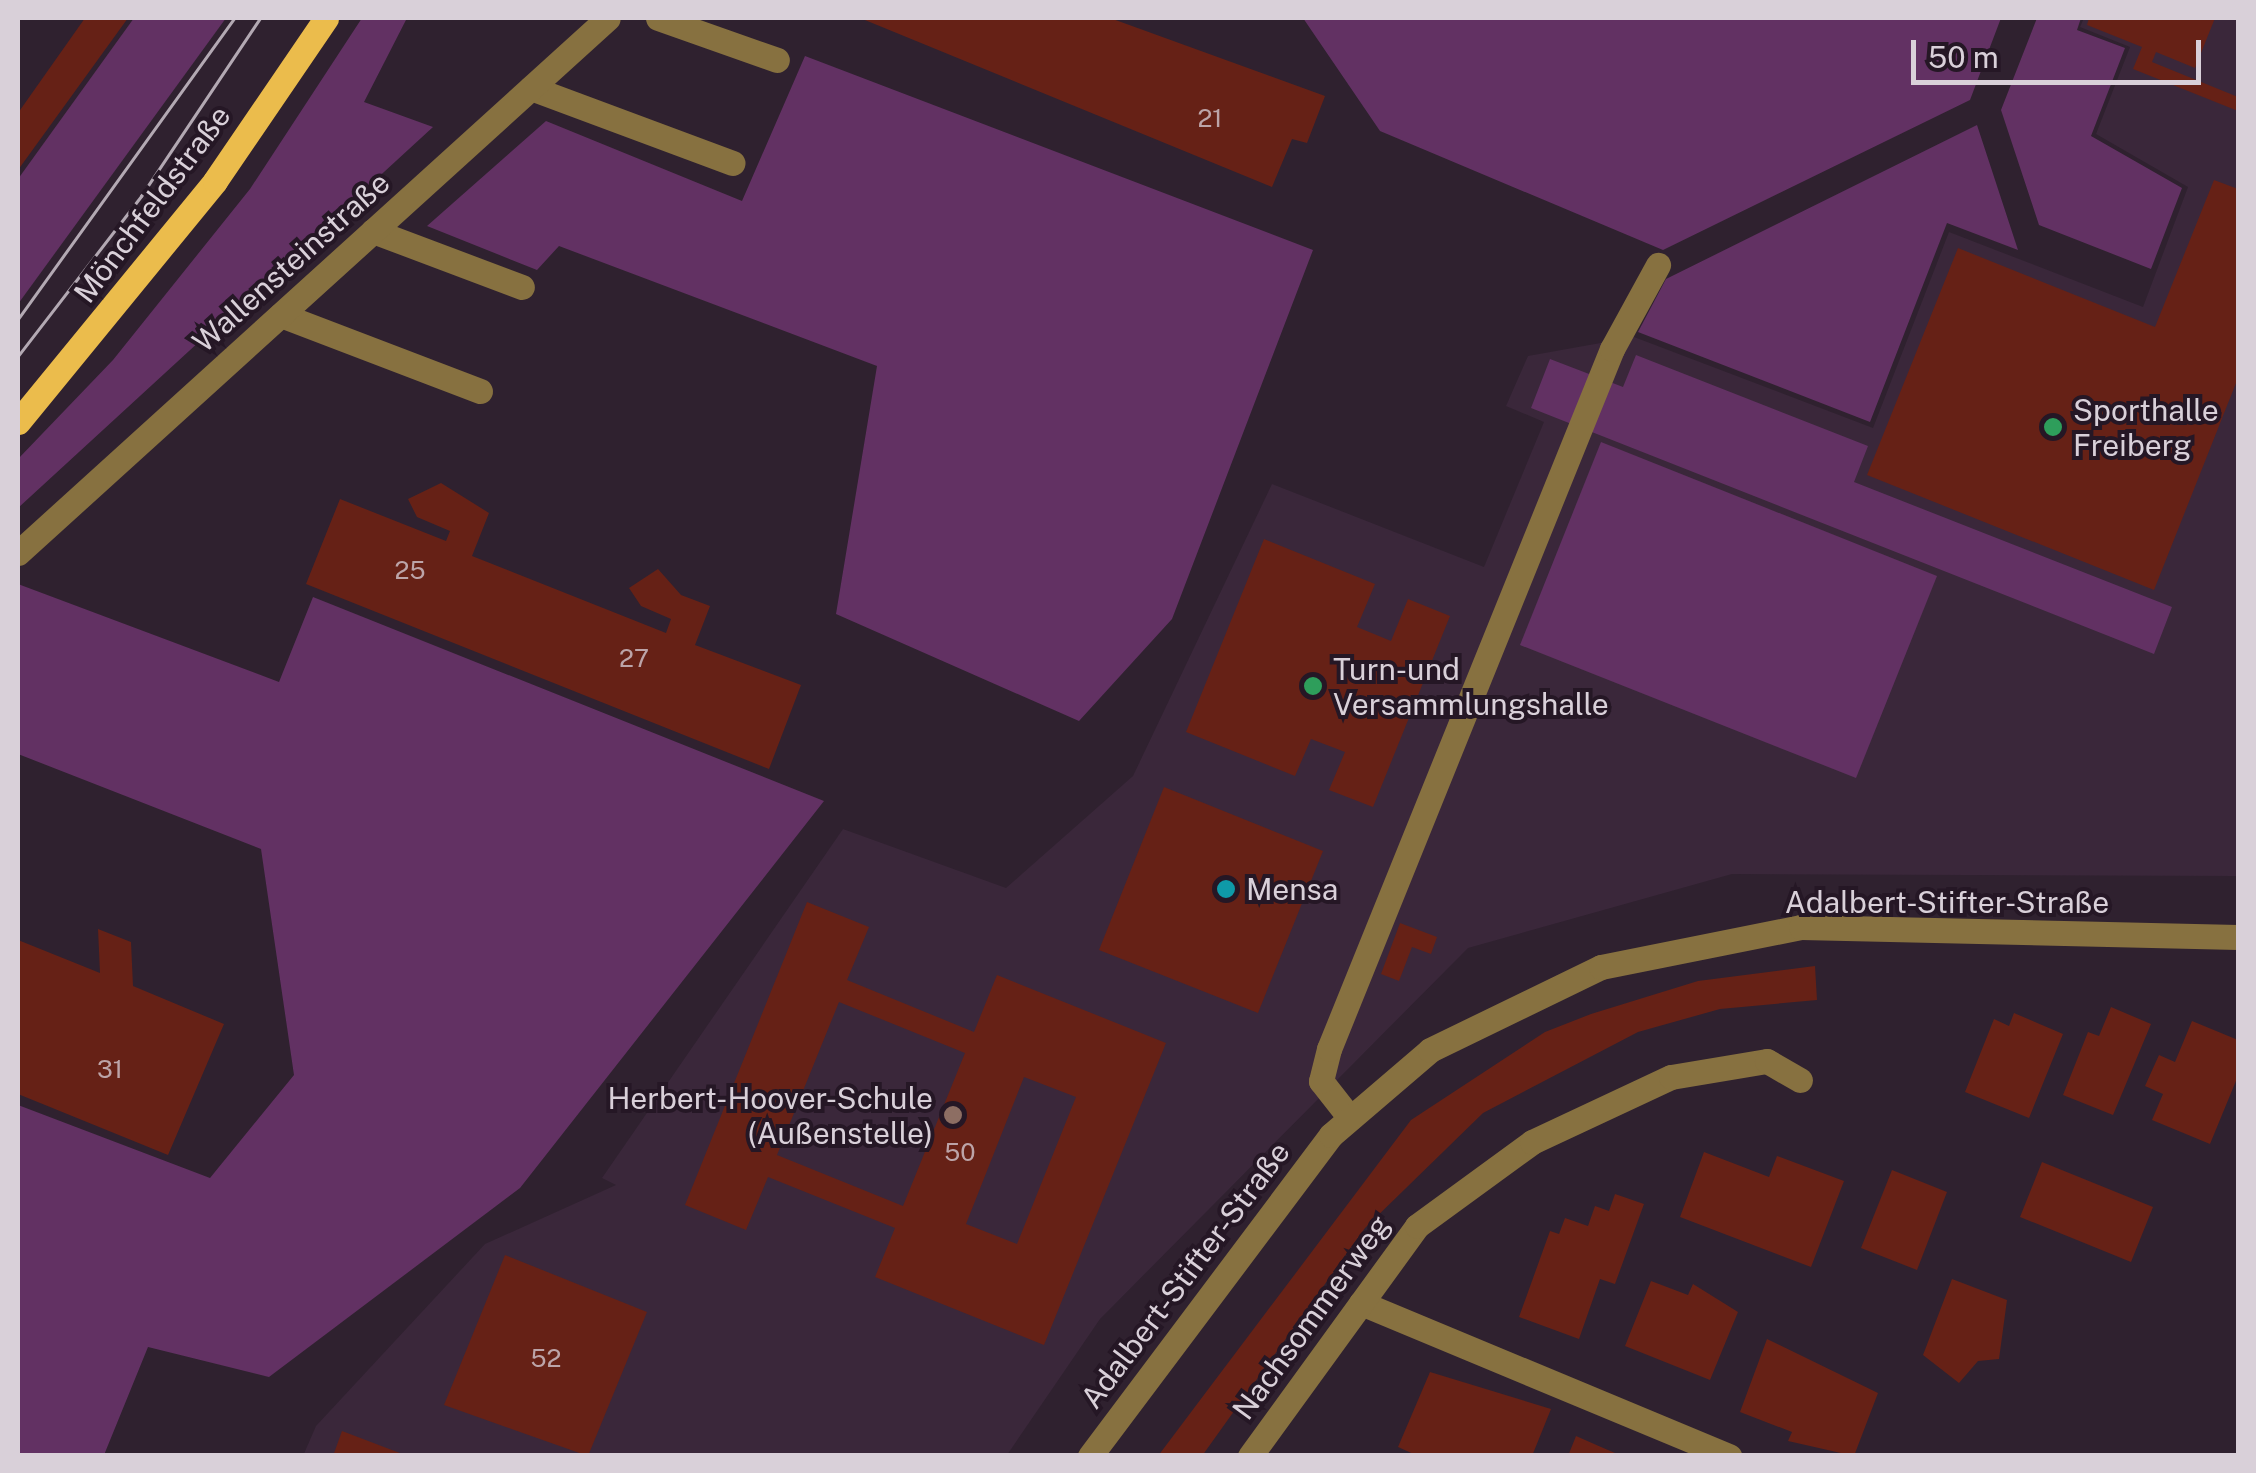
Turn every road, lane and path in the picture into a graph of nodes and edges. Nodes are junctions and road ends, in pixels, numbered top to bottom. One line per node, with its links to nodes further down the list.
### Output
1 (326, 18): 12 (main road, Mönchfeldstraße)
2 (608, 18): 5 (street, Wallensteinstraße)
3 (658, 18): 4 (street)
4 (777, 60)
5 (531, 88): 6 (street); 7 (street, Wallensteinstraße)
6 (733, 163)
7 (373, 231): 9 (street); 10 (street, Wallensteinstraße)
8 (1658, 266): 16 (street)
9 (522, 287)
10 (280, 315): 11 (street); 13 (street, Wallensteinstraße)
11 (480, 392)
12 (18, 422)
13 (18, 554)
14 (2238, 937): 16 (street, Adalbert-Stifter-Straße)
15 (1800, 1080): 17 (street, Nachsommerweg)
16 (1350, 1118): 18 (street, Adalbert-Stifter-Straße)
17 (1361, 1303): 19 (street, Nachsommerweg); 20 (street)
18 (1090, 1456)
19 (1250, 1456)
20 (1728, 1456)

